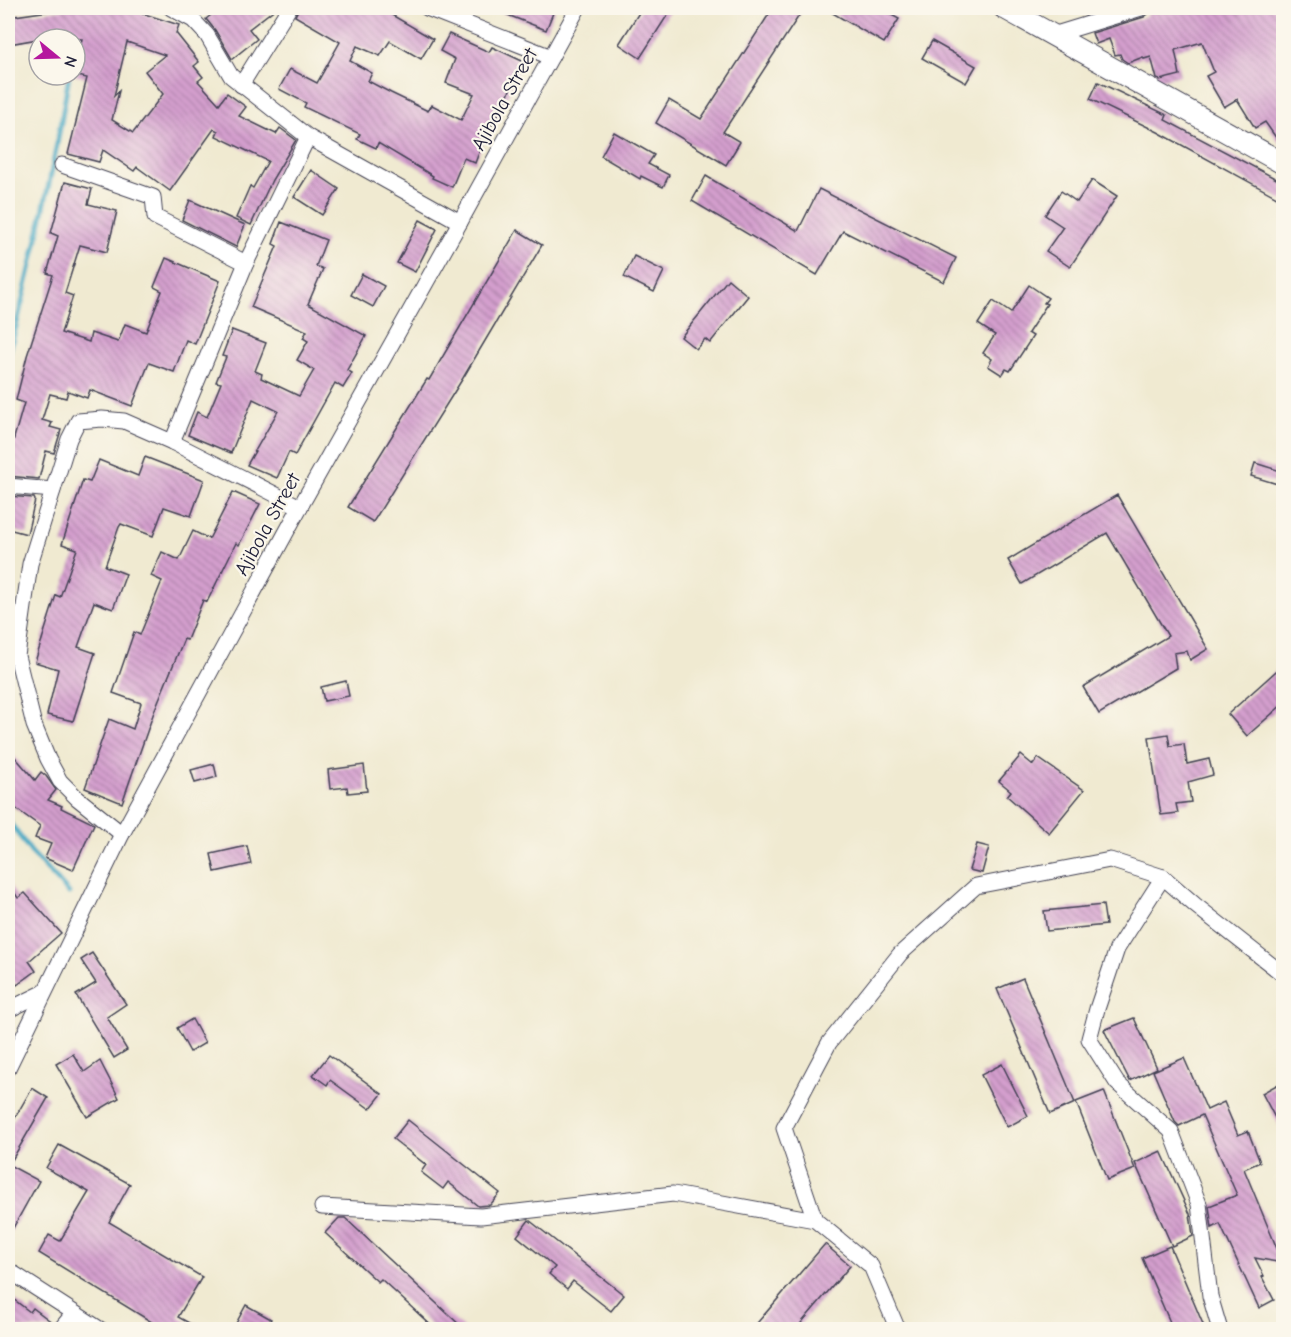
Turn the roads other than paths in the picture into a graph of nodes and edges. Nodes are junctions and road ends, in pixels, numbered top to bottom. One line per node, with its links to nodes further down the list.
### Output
1 (171, 8): 9 (street)
2 (289, 8): 9 (street)
3 (427, 8): 8 (street)
4 (578, 8): 8 (street, Ajibola Street)
5 (1004, 8): 7 (street)
6 (1141, 8): 7 (street)
7 (1053, 35): 12 (street)
8 (551, 57): 13 (street, Ajibola Street)
9 (241, 85): 10 (street)
10 (308, 136): 13 (street); 14 (street)
11 (62, 165): 14 (street)
12 (1284, 165)
13 (460, 222): 18 (street, Ajibola Street)
14 (246, 263): 15 (street)
15 (172, 442): 17 (street); 18 (street)
16 (8, 486): 17 (street)
17 (53, 490): 19 (street)
18 (300, 507): 19 (street, Ajibola Street)
19 (122, 834): 22 (street, Ajibola Street)
20 (1163, 876): 21 (street); 26 (street); 32 (street)
21 (1284, 975)
22 (43, 993): 23 (street); 24 (street, Ajibola Street)
23 (8, 1010)
24 (8, 1068)
25 (322, 1207): 26 (street)
26 (815, 1220): 31 (street)
27 (8, 1270): 28 (street)
28 (74, 1313): 29 (street); 30 (street)
29 (60, 1329)
30 (101, 1329)
31 (898, 1329)
32 (1220, 1329)

